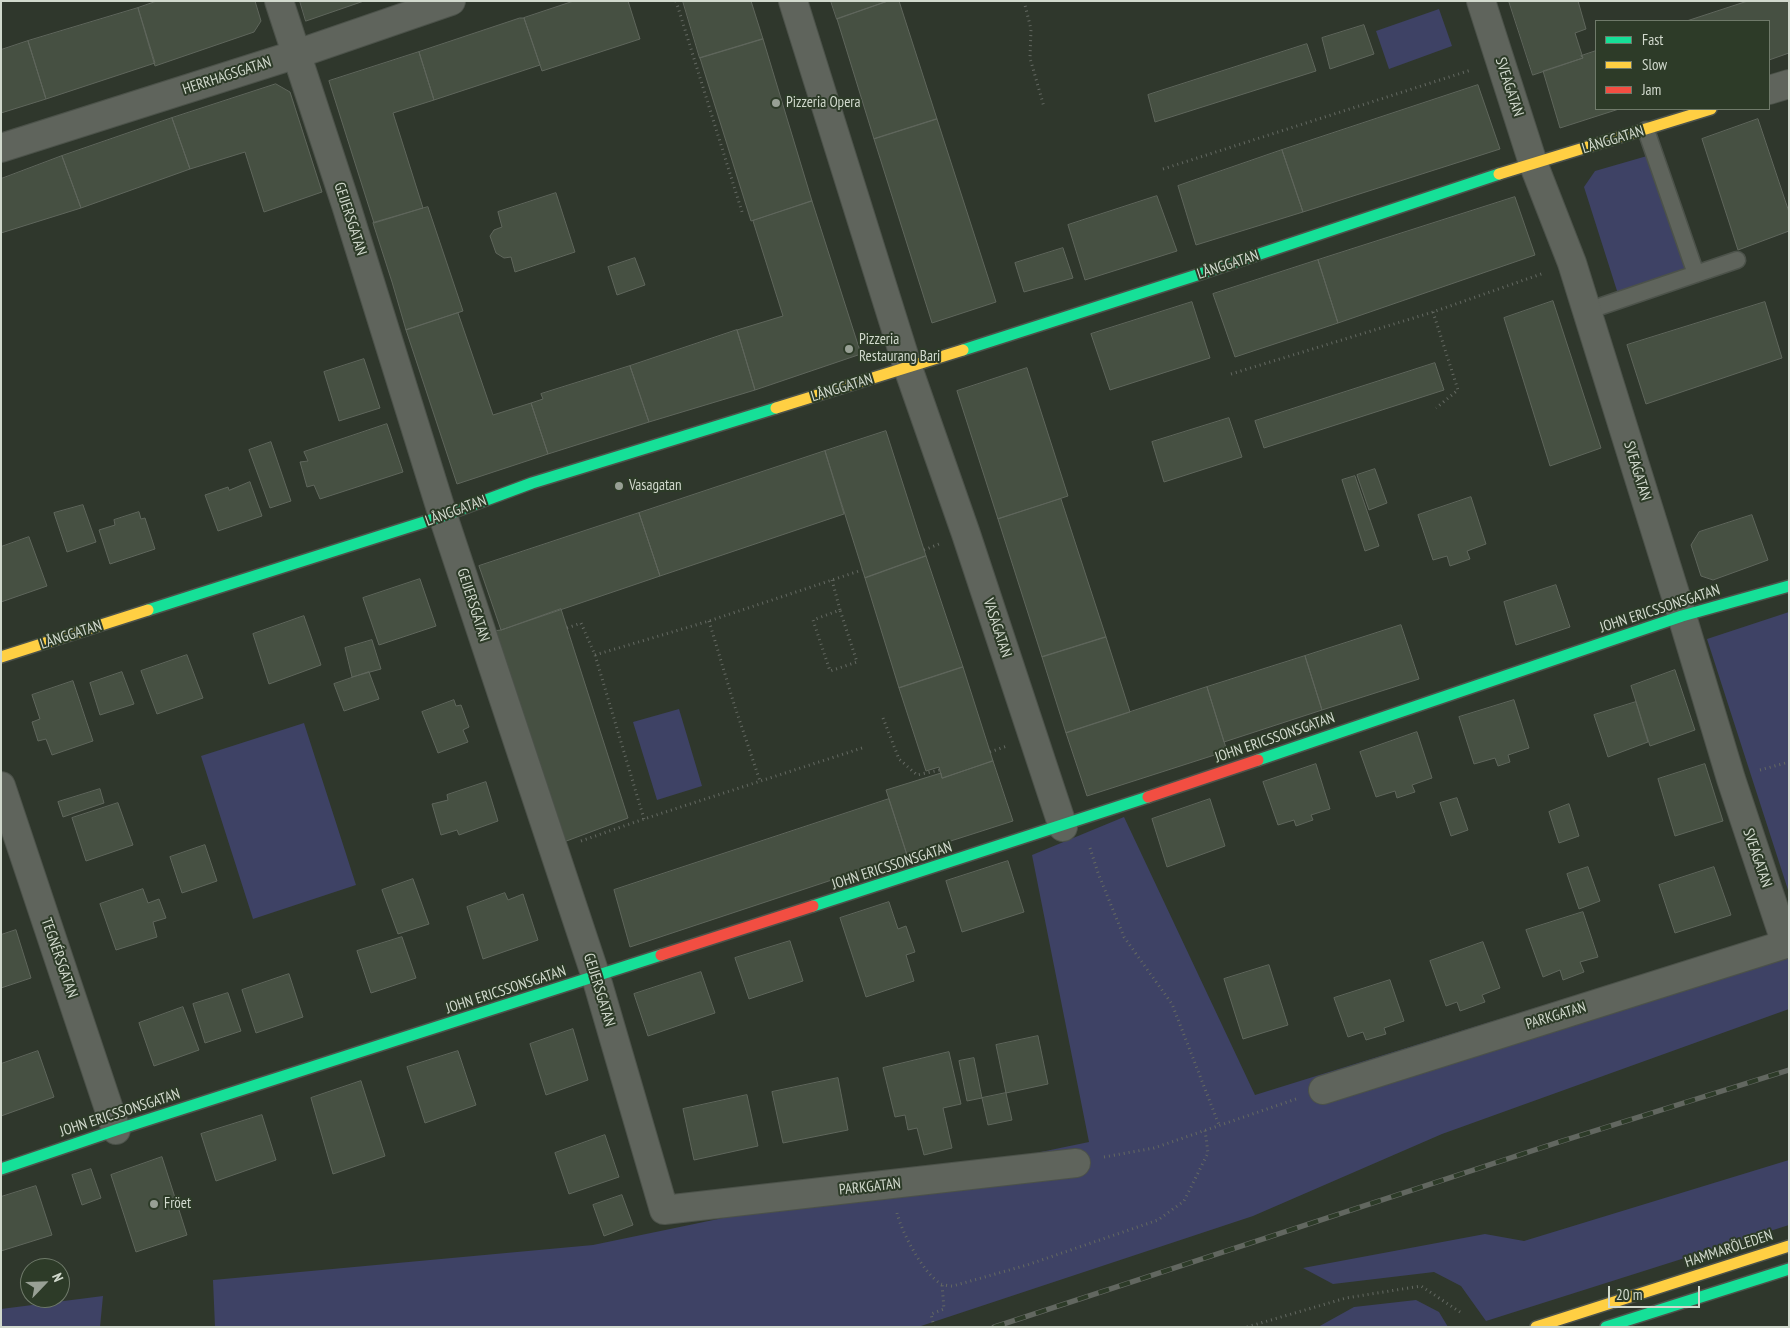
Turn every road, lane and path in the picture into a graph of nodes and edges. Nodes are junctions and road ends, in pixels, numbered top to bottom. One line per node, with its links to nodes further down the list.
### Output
1 (279, 1): 7 (street, GEIJERSGATAN)
2 (451, 1): 7 (street, HERRHAGSGATAN)
3 (676, 1): 17 (path)
4 (793, 1): 23 (street, VASAGATAN)
5 (1024, 1): 11 (path)
6 (1481, 1): 8 (street, SVEAGATAN)
7 (297, 54): 14 (street, HERRHAGSGATAN); 26 (street, GEIJERSGATAN)
8 (1501, 61): 15 (street, SVEAGATAN); 16 (path)
9 (1789, 84): 10 (street)
10 (1770, 90)
11 (1044, 106)
12 (1708, 110): 13 (street, LÅNGGATAN)
13 (1646, 130): 15 (street, LÅNGGATAN); 20 (lane)
14 (1, 148)
15 (1533, 163): 19 (street, SVEAGATAN); 23 (street, LÅNGGATAN)
16 (1162, 169)
17 (742, 212)
18 (1737, 260): 20 (lane)
19 (1572, 263): 21 (street, SVEAGATAN); 22 (path)
20 (1696, 274): 21 (lane)
21 (1588, 310): 31 (street, SVEAGATAN)
22 (1433, 312): 24 (path); 25 (path)
23 (908, 368): 26 (street, LÅNGGATAN); 42 (street, VASAGATAN)
24 (1231, 374)
25 (1436, 408)
26 (444, 516): 35 (street, LÅNGGATAN); 45 (street, GEIJERSGATAN)
27 (862, 570): 28 (path)
28 (832, 580): 30 (path); 32 (path)
29 (1789, 586): 31 (street, JOHN ERICSSONSGATAN)
30 (840, 610): 30 (path)
31 (1682, 616): 42 (street, JOHN ERICSSONSGATAN); 44 (street, SVEAGATAN)
32 (709, 621): 34 (path); 39 (path)
33 (567, 628): 34 (path)
34 (595, 655): 41 (path)
35 (1, 657)
36 (883, 718): 38 (path)
37 (862, 748): 39 (path)
38 (940, 770)
39 (760, 781): 41 (path)
40 (1, 786): 48 (street, TEGNÉRSGATAN)
41 (644, 819): 43 (path)
42 (1072, 824): 45 (street, JOHN ERICSSONSGATAN); 47 (path)
43 (576, 843)
44 (1787, 944): 46 (street, PARKGATAN)
45 (596, 977): 48 (street, JOHN ERICSSONSGATAN); 53 (street, GEIJERSGATAN)
46 (1323, 1090): 47 (path)
47 (1220, 1125): 49 (path)
48 (116, 1130): 51 (street, JOHN ERICSSONSGATAN)
49 (1205, 1130): 50 (path); 56 (path)
50 (1076, 1162): 52 (street, PARKGATAN)
51 (1, 1169)
52 (892, 1184): 53 (street, PARKGATAN); 56 (path)
53 (664, 1210)
54 (1789, 1246): 60 (street, HAMMARÖLEDEN)
55 (1789, 1269): 61 (street)
56 (942, 1284): 58 (path)
57 (1463, 1314): 59 (path)
58 (934, 1327)
59 (1247, 1327)
60 (1536, 1327)
61 (1606, 1327)

